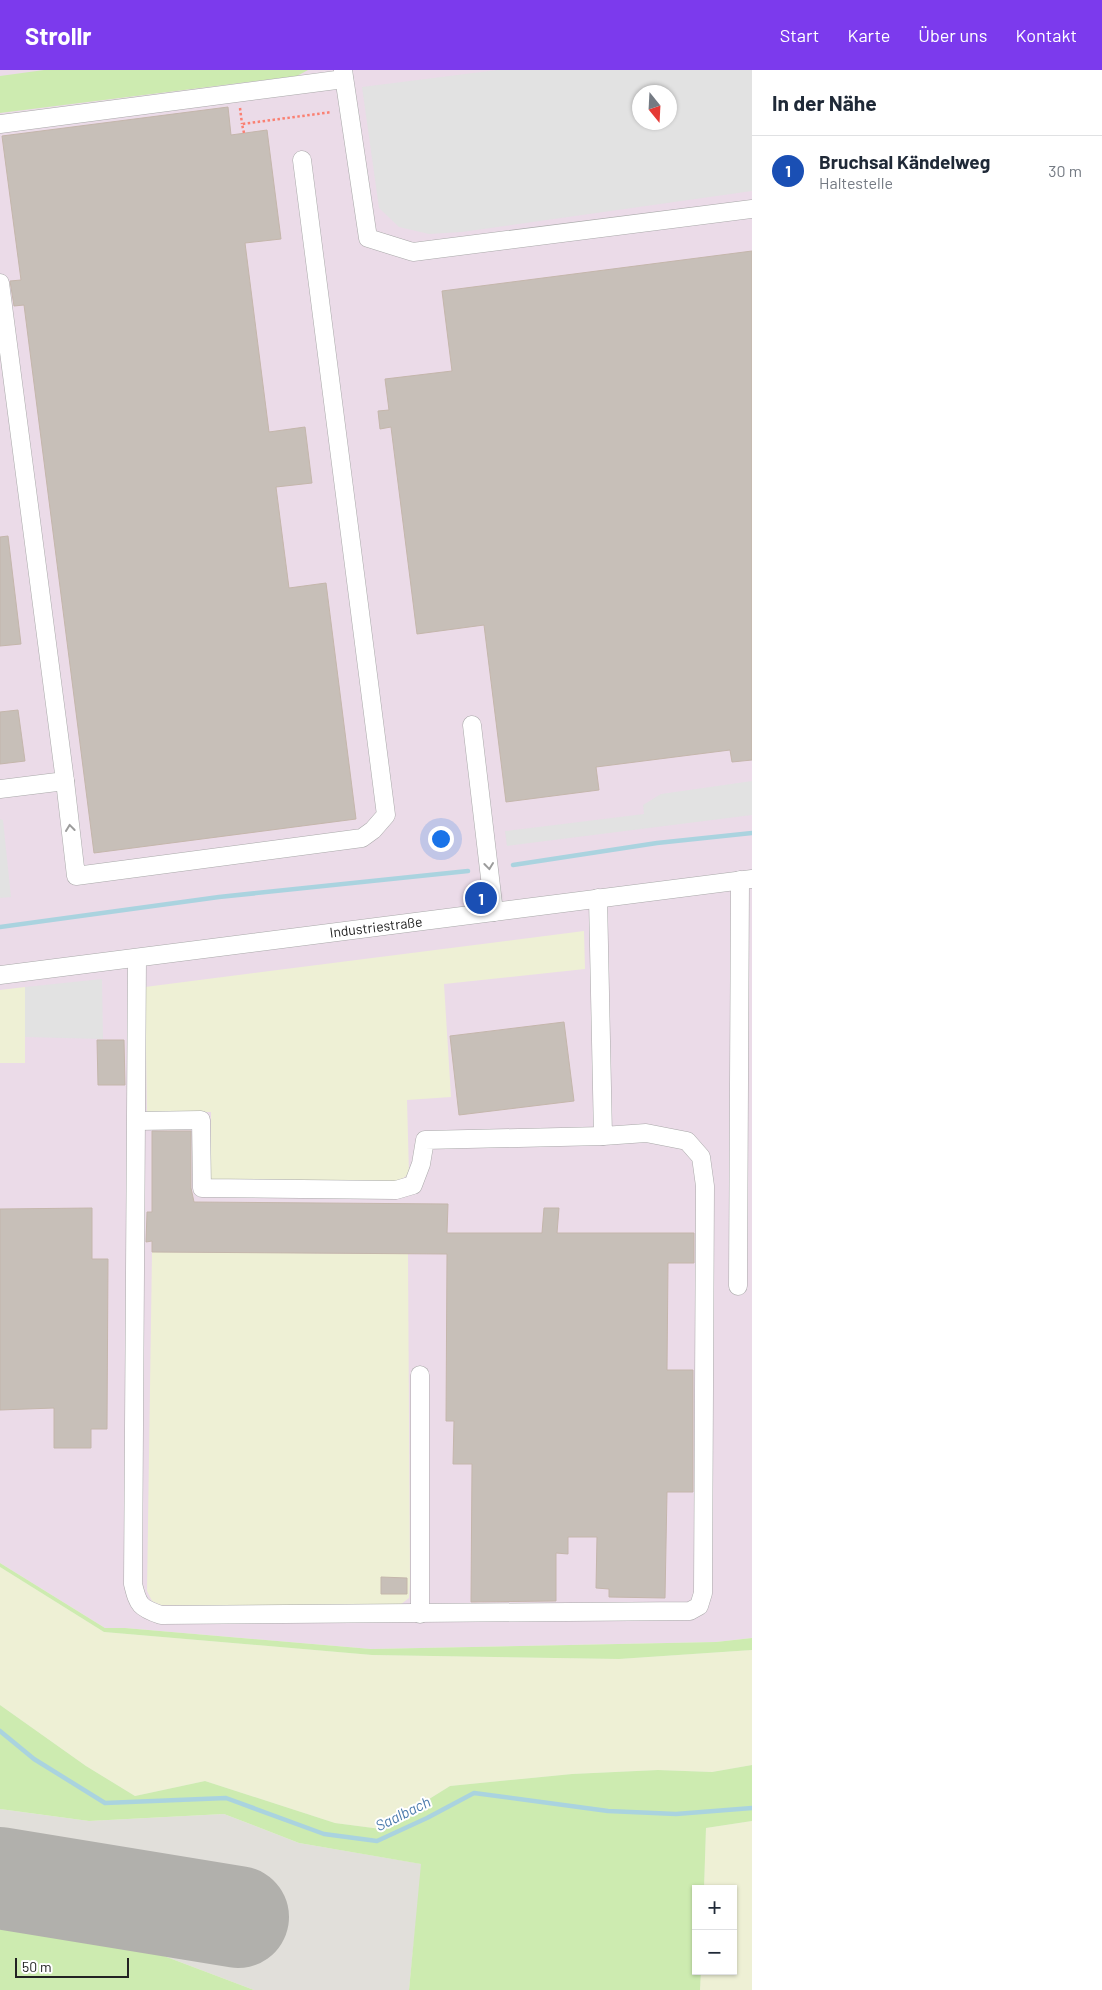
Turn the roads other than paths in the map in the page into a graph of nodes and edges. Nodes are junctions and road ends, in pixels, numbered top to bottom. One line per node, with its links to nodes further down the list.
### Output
1 (343, 75): 2 (street); 4 (street)
2 (0, 124)
3 (302, 160): 7 (street, one-way to 7)
4 (752, 209)
5 (0, 283): 7 (street)
6 (472, 725): 11 (street, one-way to 11)
7 (65, 781): 8 (street)
8 (0, 788)
9 (746, 880): 10 (street, Industriestraße); 16 (street)
10 (598, 898): 11 (street, Industriestraße); 15 (street)
11 (493, 906): 12 (street, Industriestraße)
12 (137, 958): 13 (street, Industriestraße); 14 (street)
13 (0, 975)
14 (137, 1121): 15 (street); 18 (street)
15 (603, 1136): 18 (street)
16 (738, 1286)
17 (420, 1375): 18 (street)
18 (420, 1614)

